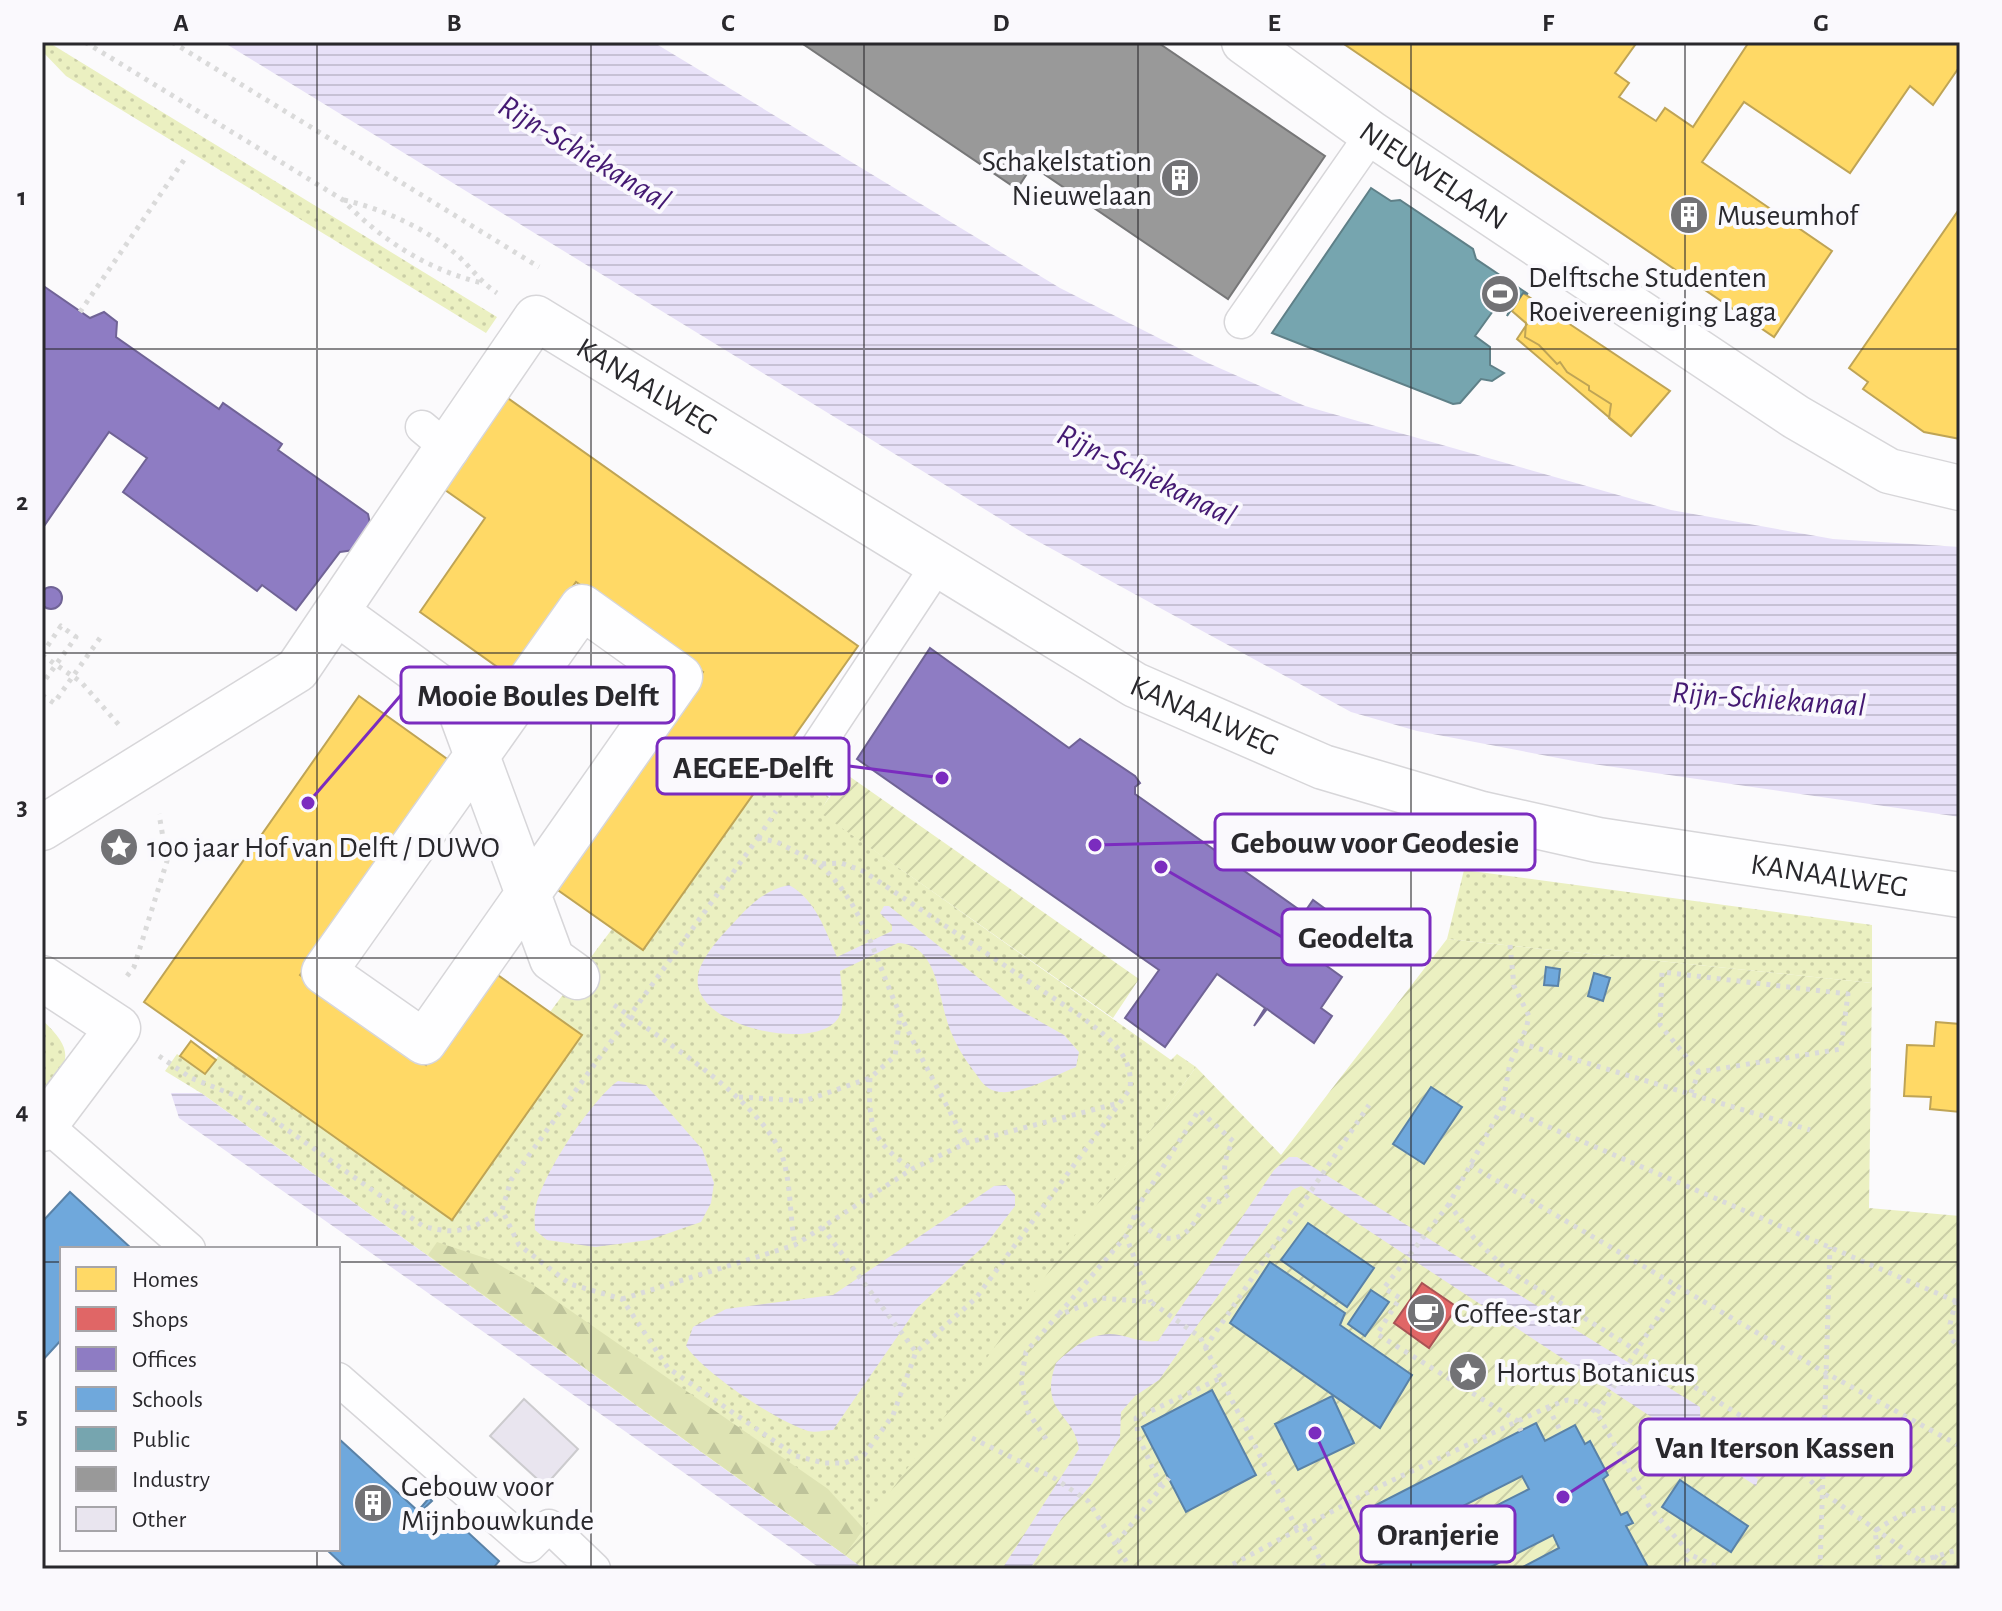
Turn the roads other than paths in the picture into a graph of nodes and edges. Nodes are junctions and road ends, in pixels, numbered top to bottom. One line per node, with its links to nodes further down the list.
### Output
1 (1244, 42): 2 (street, NIEUWELAAN)
2 (1372, 134): 3 (lane); 4 (street, NIEUWELAAN)
3 (1241, 322)
4 (1960, 488)
5 (937, 566): 6 (street, KANAALWEG); 8 (lane); 11 (street, KANAALWEG)
6 (336, 612): 7 (street); 9 (street)
7 (477, 756): 10 (street); 10 (street); 10 (street)
8 (798, 776)
9 (42, 828)
10 (528, 893): 13 (street)
11 (1960, 895)
12 (42, 978): 14 (street)
13 (593, 989)
14 (44, 1127): 15 (lane)
15 (187, 1247)
16 (340, 1381): 17 (lane)
17 (594, 1569)

